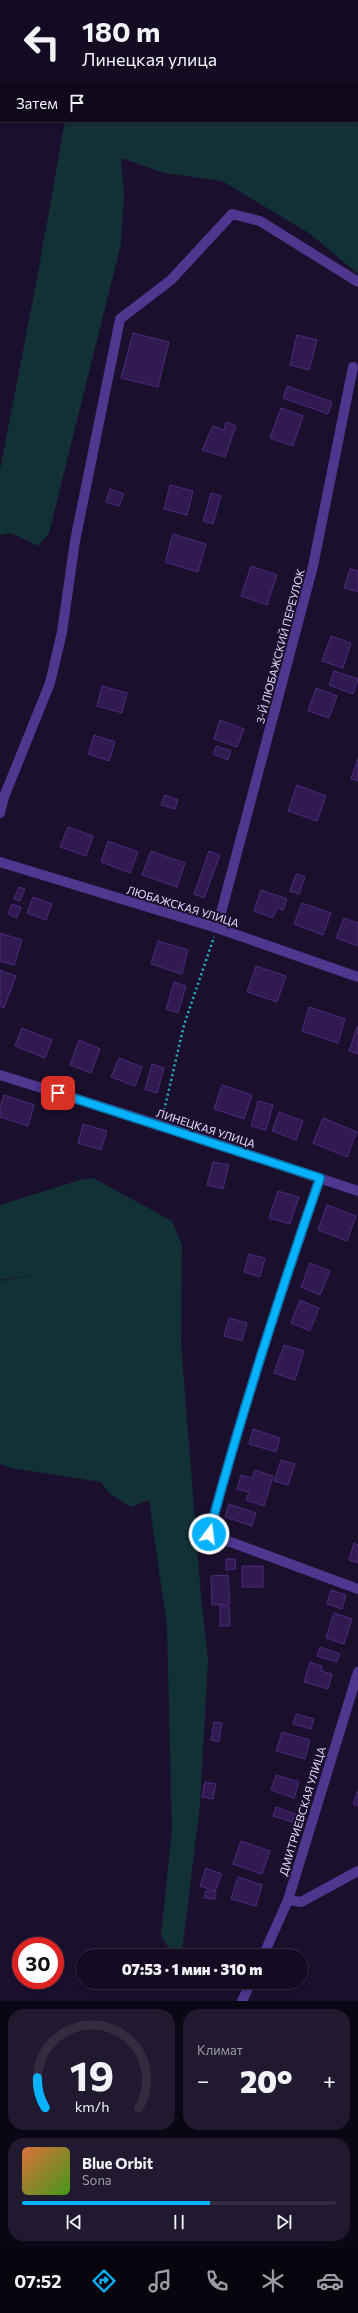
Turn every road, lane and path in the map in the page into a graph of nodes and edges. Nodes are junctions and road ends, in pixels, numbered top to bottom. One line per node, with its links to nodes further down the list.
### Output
1 (358, 282): 3 (street)
2 (353, 367): 5 (street, 3-Й ЛЮБАЖСКИЙ ПЕРЕУЛОК)
3 (0, 813)
4 (0, 862): 5 (street, ЛЮБАЖСКАЯ УЛИЦА)
5 (217, 928): 6 (street, ЛЮБАЖСКАЯ УЛИЦА); 8 (path)
6 (358, 977)
7 (0, 1075): 8 (street, ЛИНЕЦКАЯ УЛИЦА)
8 (160, 1125): 9 (street, ЛИНЕЦКАЯ УЛИЦА)
9 (320, 1178): 10 (street, ЛИНЕЦКАЯ УЛИЦА); 11 (street)
10 (358, 1191)
11 (358, 1589)
12 (358, 1672): 14 (street, ДМИТРИЕВСКАЯ УЛИЦА)
13 (358, 1871): 14 (street)
14 (288, 1900): 15 (street, ДМИТРИЕВСКАЯ УЛИЦА)
15 (266, 1949)
16 (248, 1989): 17 (street)
17 (242, 2001)

